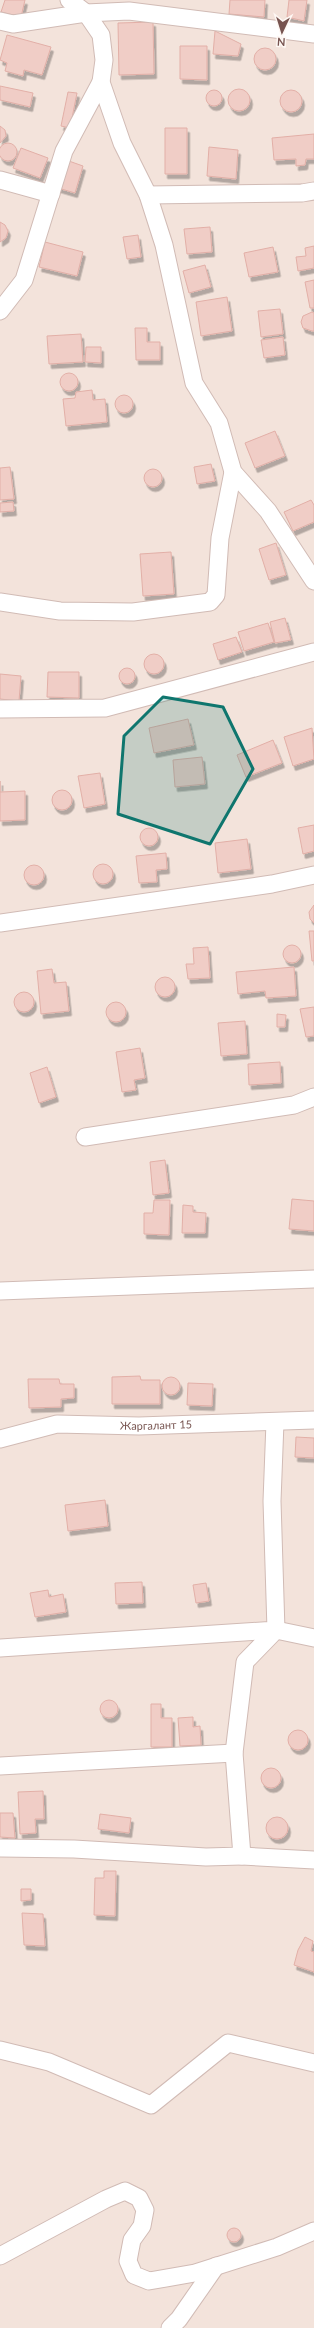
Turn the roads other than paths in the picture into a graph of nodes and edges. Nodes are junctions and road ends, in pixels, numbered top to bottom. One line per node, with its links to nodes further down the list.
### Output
1 (69, 0): 2 (street)
2 (86, 13): 3 (street); 4 (street); 5 (street)
3 (0, 21)
4 (314, 34)
5 (102, 82): 8 (street); 9 (street)
6 (0, 180): 8 (street)
7 (314, 191): 9 (street)
8 (51, 194): 10 (street)
9 (148, 195): 11 (street)
10 (0, 311)
11 (233, 472): 12 (street); 13 (street)
12 (314, 581)
13 (0, 602)
14 (314, 652): 15 (street)
15 (0, 709)
16 (314, 875): 17 (street)
17 (0, 923)
18 (314, 1097): 19 (street)
19 (85, 1137)
20 (314, 1279): 21 (street)
21 (0, 1291)
22 (314, 1420): 23 (street, Жаргалант 15)
23 (275, 1422): 24 (street, Жаргалант 15); 25 (street)
24 (0, 1439)
25 (276, 1630): 26 (street); 27 (street); 28 (street)
26 (314, 1638)
27 (0, 1648)
28 (234, 1753): 29 (street); 31 (street)
29 (0, 1766)
30 (0, 1848): 31 (street)
31 (242, 1856): 32 (street)
32 (314, 1860)
33 (0, 2050): 34 (street)
34 (314, 2063)
35 (314, 2231): 37 (street)
36 (0, 2256): 37 (street)
37 (216, 2266): 38 (street)
38 (170, 2328)

